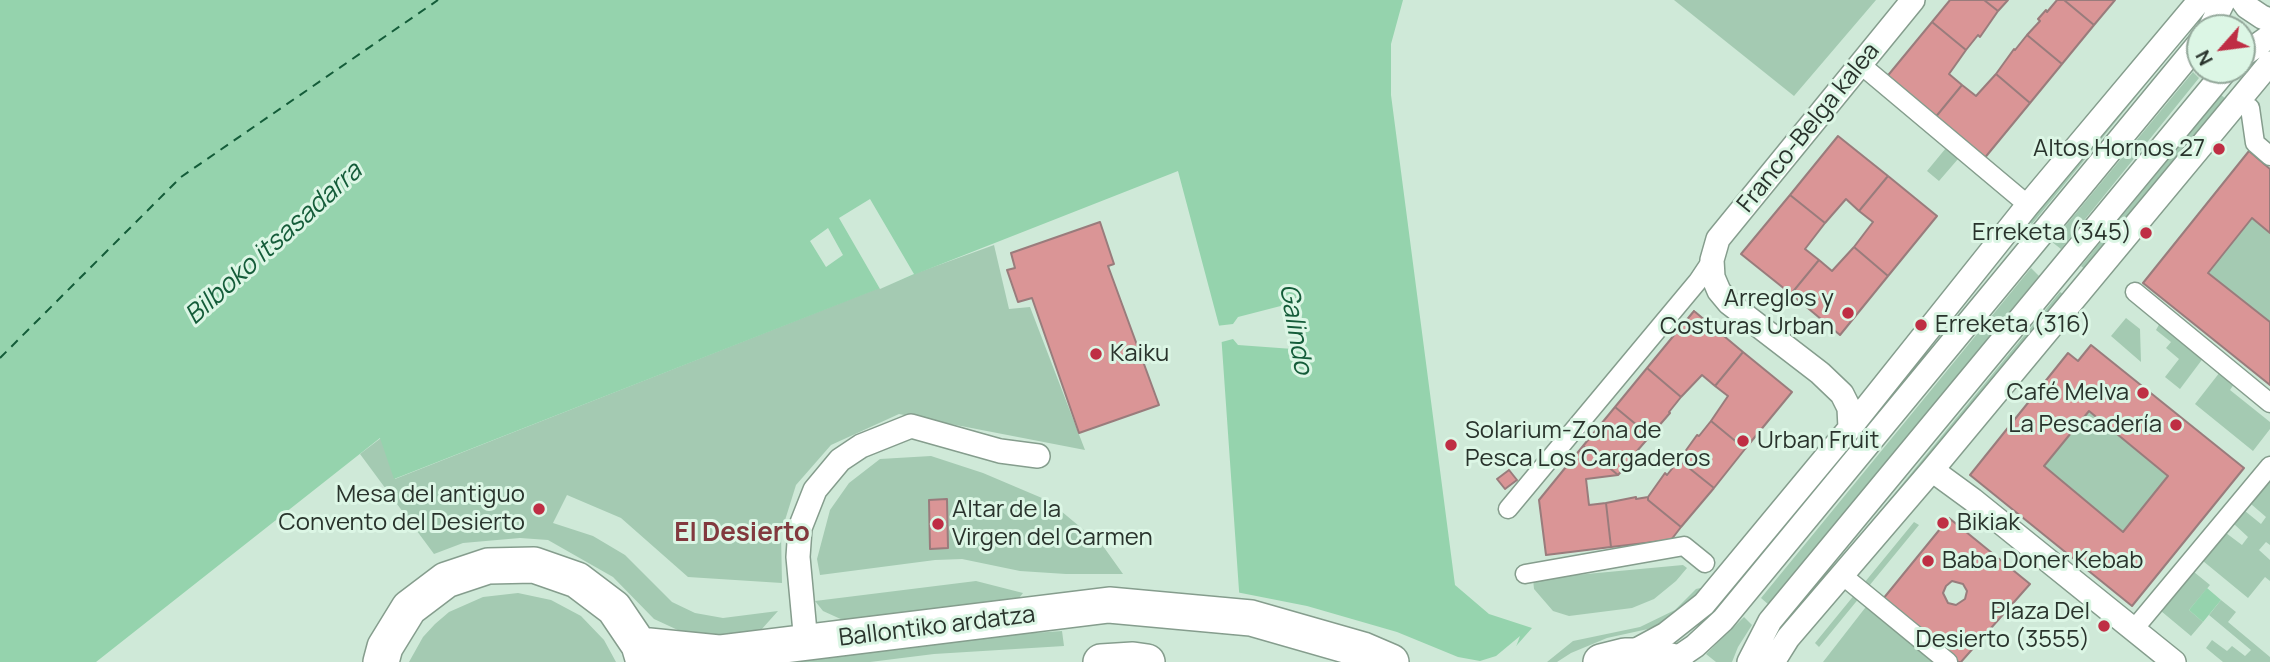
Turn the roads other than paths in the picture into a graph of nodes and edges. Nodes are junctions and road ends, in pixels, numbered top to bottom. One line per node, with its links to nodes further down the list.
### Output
1 (1913, 0): 7 (street, Franco-Belga kalea)
2 (2200, 0): 11 (street)
3 (2242, 0): 4 (street)
4 (2270, 20)
5 (2186, 59): 29 (street)
6 (2270, 63): 18 (street)
7 (1860, 64): 11 (street); 12 (street, Franco-Belga kalea)
8 (2214, 84): 30 (street)
9 (2250, 108): 10 (street)
10 (2270, 156)
11 (2028, 205): 15 (street)
12 (1712, 260): 15 (street); 19 (street, Franco-Belga kalea)
13 (2135, 292): 14 (street)
14 (2270, 403)
15 (1850, 428): 26 (street)
16 (1038, 456): 24 (street)
17 (2270, 466): 23 (street)
18 (1932, 470): 22 (street); 23 (street)
19 (1508, 509)
20 (1705, 563): 21 (street)
21 (1525, 574)
22 (1842, 575): 31 (street); 32 (street)
23 (2134, 629): 33 (street)
24 (806, 643): 25 (main road, Ballontiko ardatza); 28 (main road, Ballontiko ardatza)
25 (642, 654): 27 (main road, Ballontiko ardatza)
26 (1613, 659): 29 (main road)
27 (381, 662)
28 (1391, 662)
29 (1674, 662)
30 (1749, 662)
31 (1773, 662)
32 (1948, 662)
33 (2175, 662)

